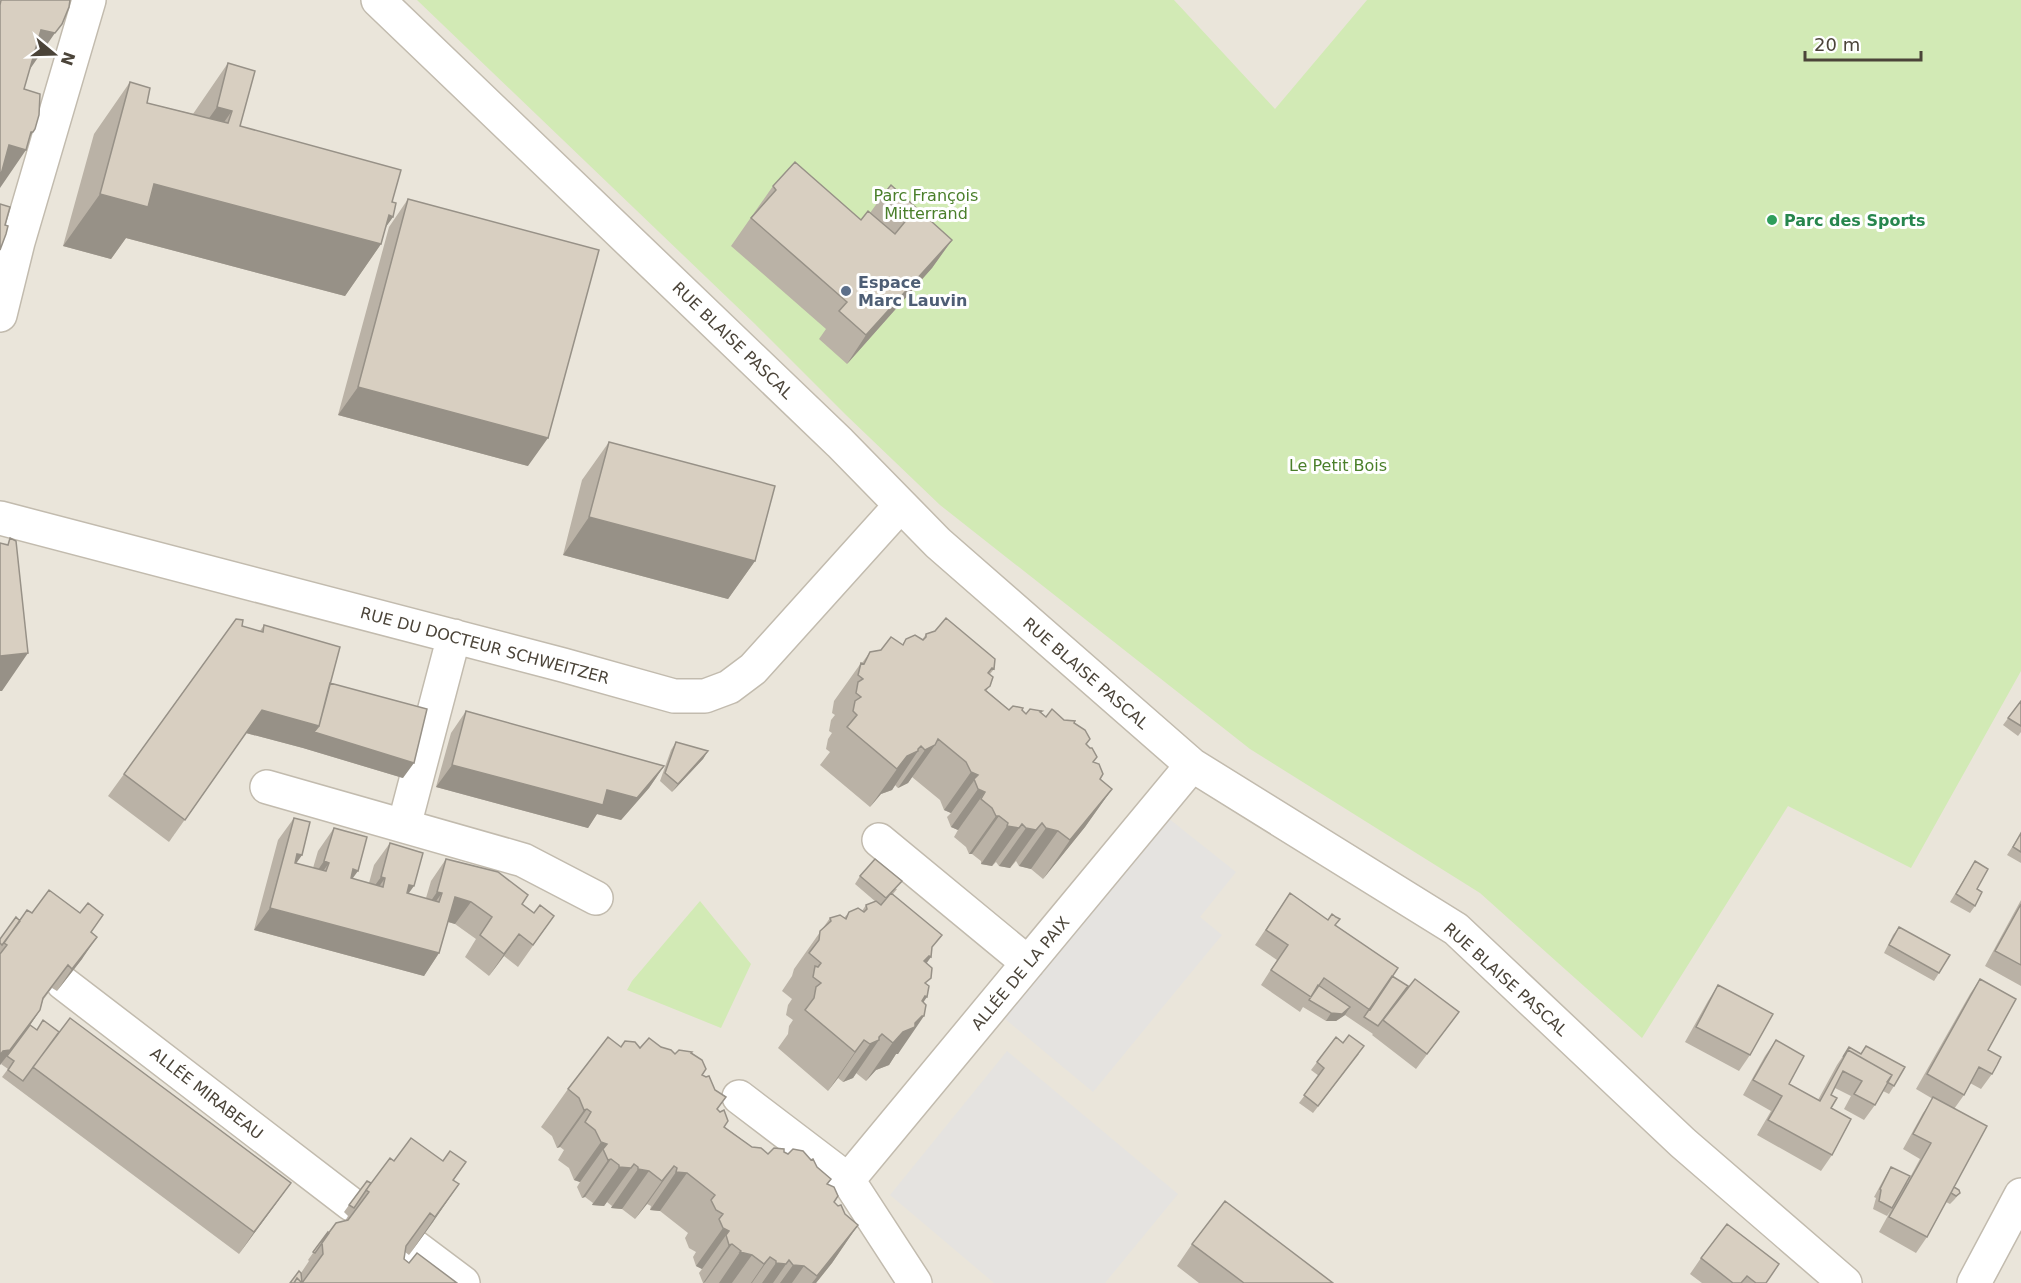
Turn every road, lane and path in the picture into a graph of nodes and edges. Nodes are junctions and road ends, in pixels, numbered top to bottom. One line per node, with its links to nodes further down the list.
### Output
1 (89, 0): 3 (street)
2 (378, 0): 5 (street, RUE BLAISE PASCAL)
3 (9, 240): 4 (street)
4 (0, 315)
5 (900, 506): 7 (street, RUE DU DOCTEUR SCHWEITZER); 8 (street, RUE BLAISE PASCAL)
6 (0, 518): 7 (street, RUE DU DOCTEUR SCHWEITZER)
7 (454, 636): 10 (street)
8 (1192, 765): 13 (street, ALLÉE DE LA PAIX); 22 (street, RUE BLAISE PASCAL)
9 (267, 787): 10 (street)
10 (404, 826): 12 (street)
11 (879, 840): 13 (street)
12 (596, 897)
13 (1028, 963): 16 (street, ALLÉE DE LA PAIX)
14 (63, 982): 18 (street, ALLÉE MIRABEAU)
15 (739, 1097): 16 (street)
16 (848, 1180): 21 (street)
17 (2021, 1195): 23 (street)
18 (351, 1204)
19 (415, 1247): 20 (street)
20 (463, 1283)
21 (915, 1283)
22 (1845, 1283)
23 (1974, 1283)

